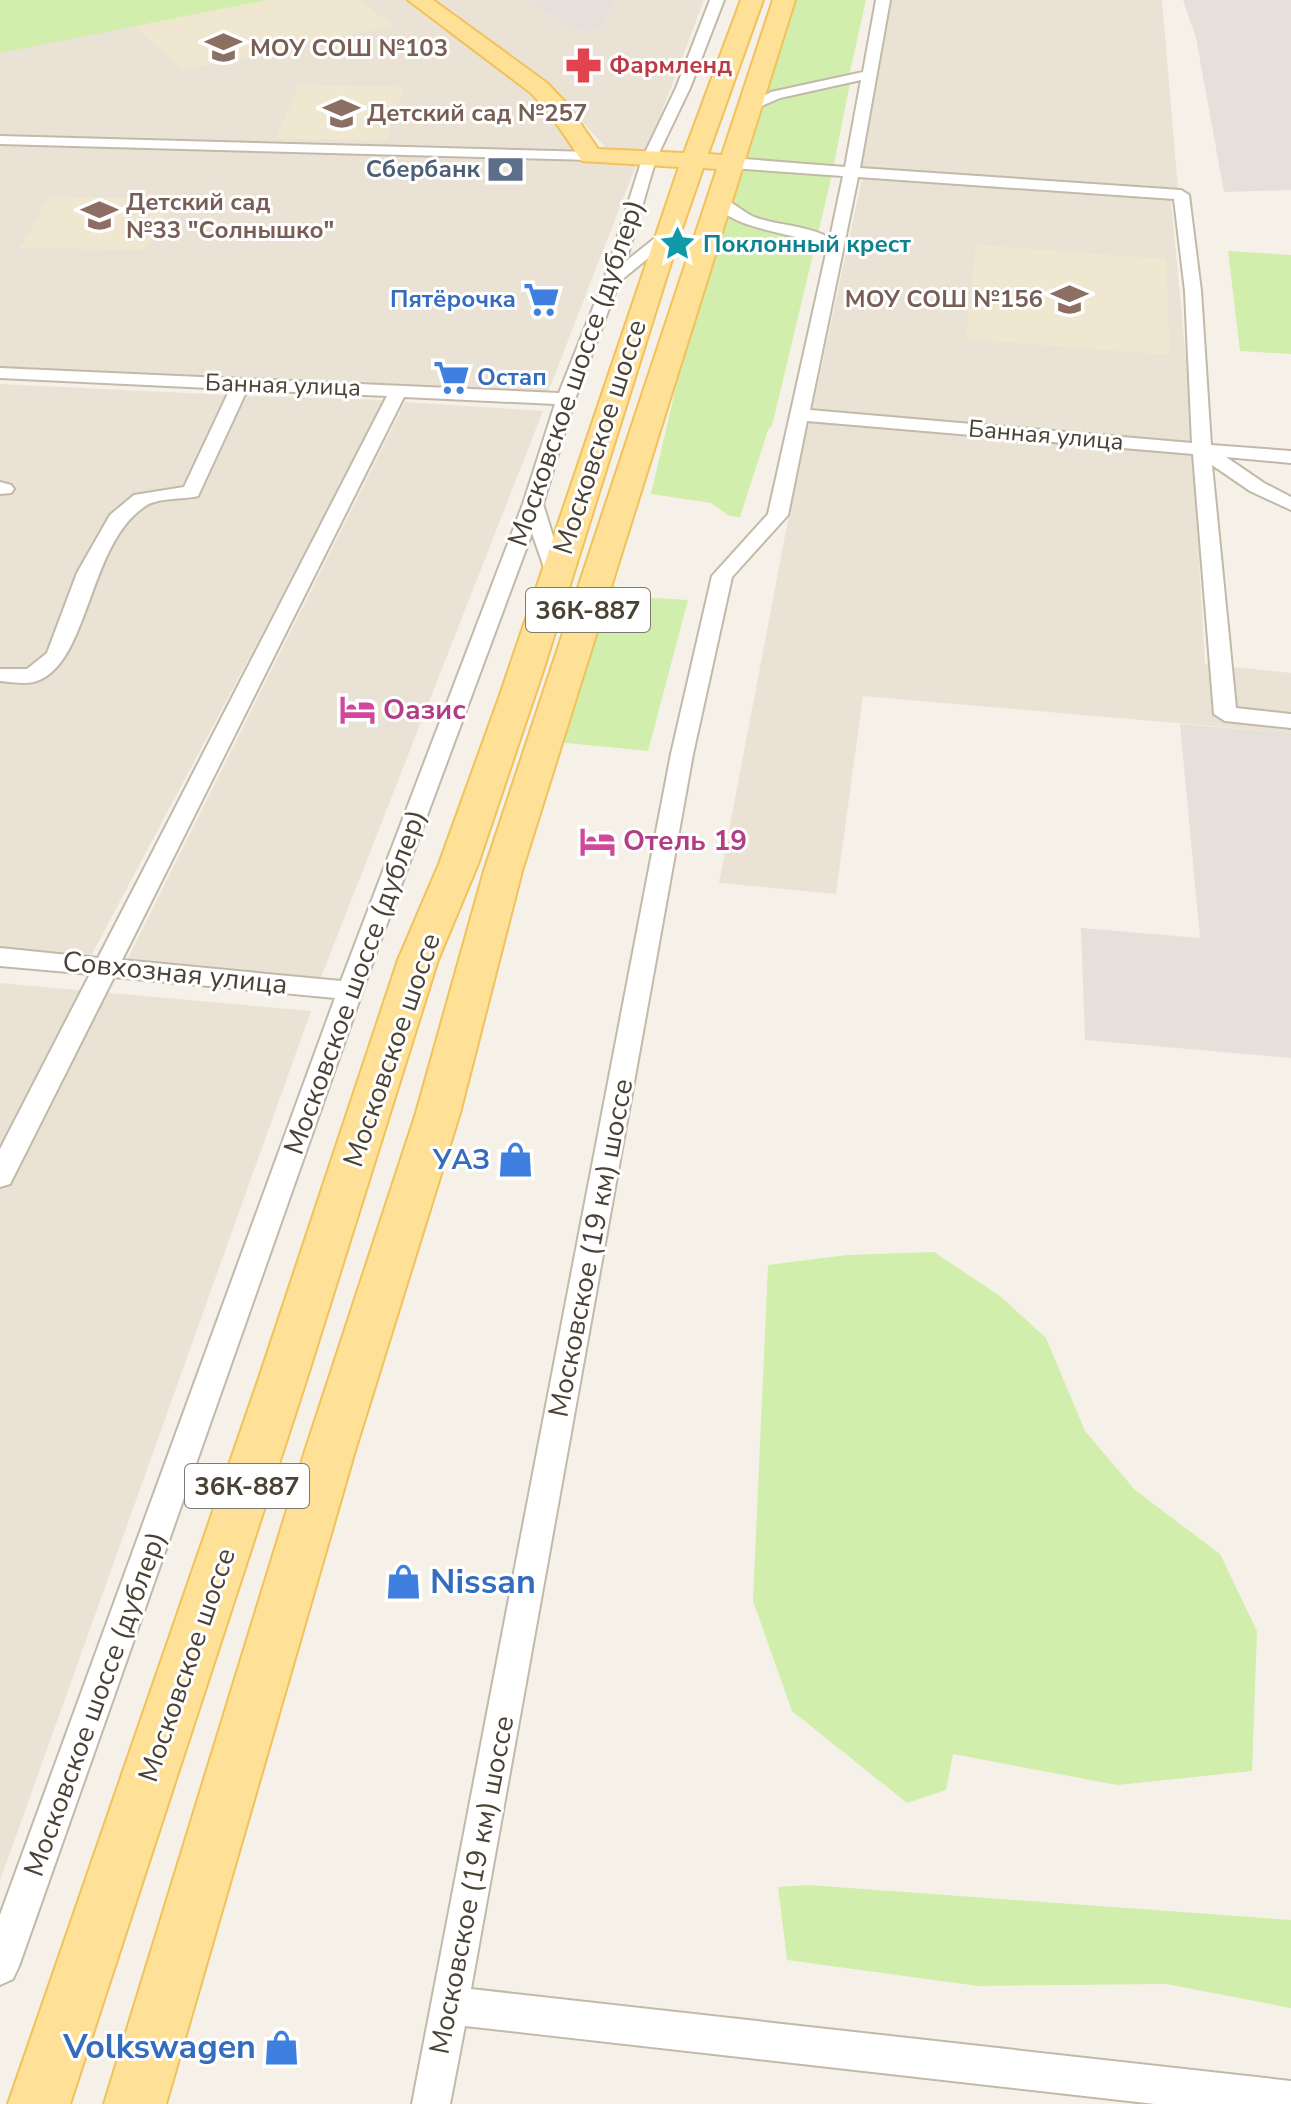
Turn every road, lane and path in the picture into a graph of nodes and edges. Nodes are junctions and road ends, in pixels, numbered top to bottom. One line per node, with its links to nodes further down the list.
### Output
1 (419, 0): 10 (main road)
2 (717, 0): 8 (street, Московское шоссе (дублер))
3 (752, 0): 8 (main road, Московское шоссе / 36К-887)
4 (784, 0): 7 (main road, Московское шоссе / 36К-887)
5 (883, 0): 6 (street, Московское (19 км) шоссе)
6 (867, 75): 7 (street); 14 (street, Московское (19 км) шоссе)
7 (752, 106): 13 (main road, Московское шоссе / 36К-887)
8 (694, 108): 11 (street, Московское шоссе (дублер)); 12 (main road, Московское шоссе / 36К-887)
9 (0, 140): 10 (street)
10 (591, 156): 11 (main road)
11 (649, 159): 12 (main road); 18 (street, Московское шоссе (дублер))
12 (694, 161): 13 (main road); 16 (main road, Московское шоссе / 36К-887)
13 (731, 163): 14 (street); 15 (main road, Московское шоссе / 36К-887)
14 (852, 171): 17 (street, Московское (19 км) шоссе); 24 (street)
15 (719, 202): 17 (street); 31 (main road, Московское шоссе / 36К-887)
16 (666, 237): 18 (street); 28 (main road, Московское шоссе / 36К-887)
17 (835, 247): 23 (street, Московское (19 км) шоссе)
18 (612, 280): 22 (street, Московское шоссе (дублер))
19 (0, 373): 20 (street, Банная улица)
20 (241, 384): 21 (street, Банная улица); 29 (street)
21 (399, 390): 22 (street, Банная улица); 35 (street)
22 (566, 399): 26 (street, Московское шоссе (дублер))
23 (800, 415): 24 (street, Банная улица); 39 (street, Московское (19 км) шоссе)
24 (1202, 449): 25 (street, Банная улица); 27 (street); 30 (street)
25 (1291, 457)
26 (533, 504): 28 (street); 36 (street, Московское шоссе (дублер))
27 (1291, 504)
28 (555, 575): 31 (main road, Московское шоссе / 36К-887)
29 (0, 675)
30 (1291, 721)
31 (480, 871): 32 (main road, Московское шоссе / 36К-887); 33 (main road, Московское шоссе / 36К-887)
32 (439, 917): 33 (main road); 41 (main road, Московское шоссе / 36К-887)
33 (488, 922): 42 (main road, Московское шоссе / 36К-887)
34 (0, 957): 35 (street, Совхозная улица)
35 (108, 967): 36 (street, Совхозная улица); 37 (street)
36 (350, 991): 38 (street, Московское шоссе (дублер))
37 (0, 1176)
38 (0, 1966)
39 (449, 2005): 40 (street); 43 (street, Московское (19 км) шоссе)
40 (1291, 2100)
41 (39, 2104)
42 (135, 2104)
43 (431, 2104)

